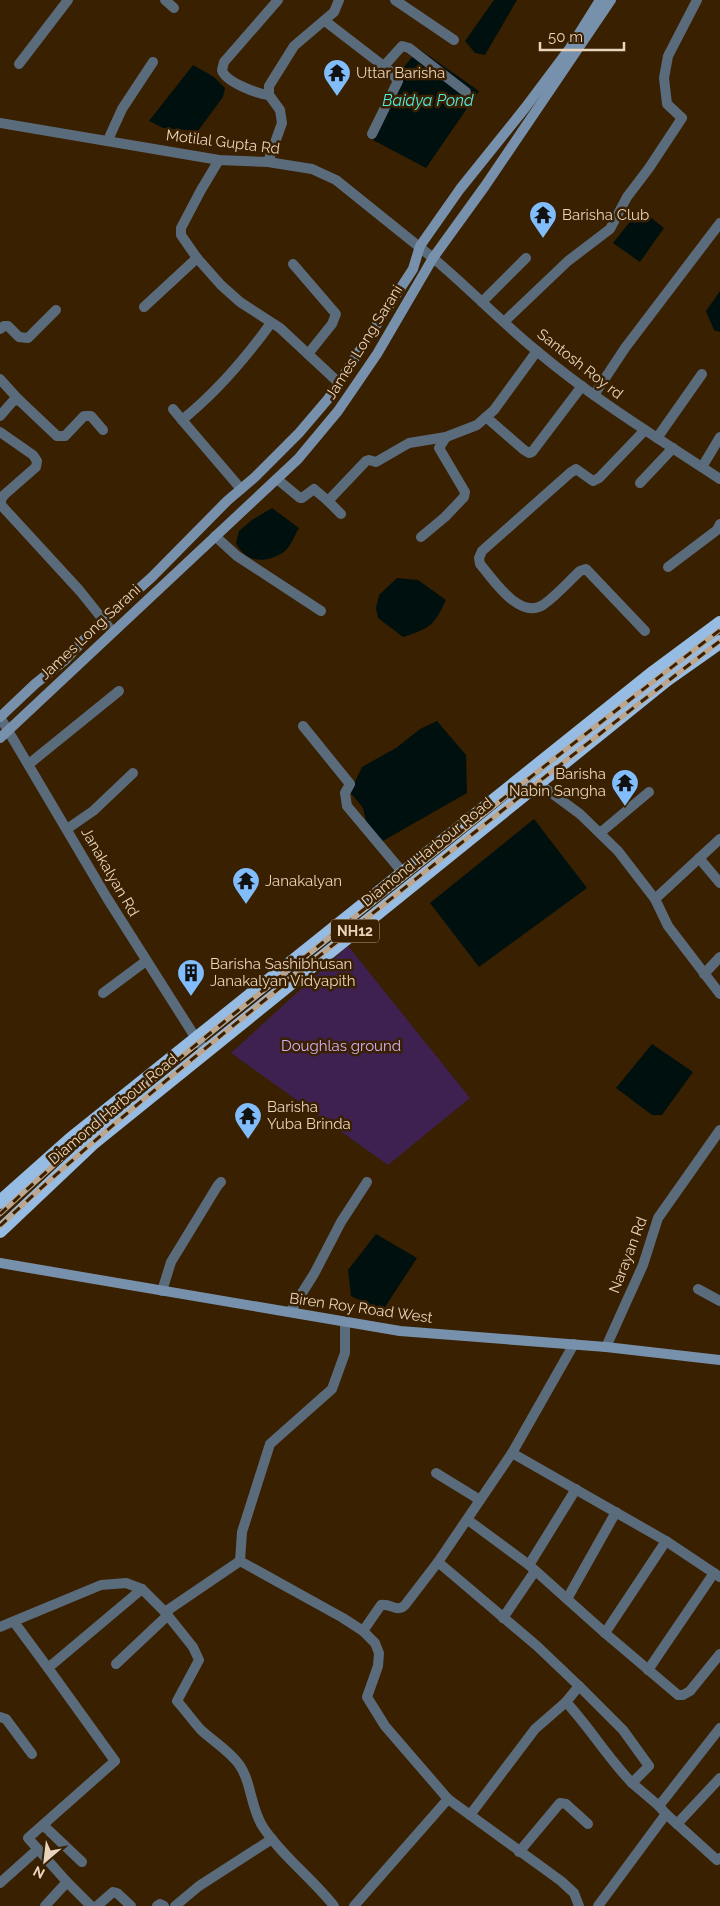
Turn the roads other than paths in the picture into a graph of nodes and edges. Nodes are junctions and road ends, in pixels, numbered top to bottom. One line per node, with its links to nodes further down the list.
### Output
1 (68, 0): 14 (street)
2 (165, 0): 9 (street)
3 (278, 0): 17 (street)
4 (339, 0): 11 (street)
5 (396, 0): 12 (street)
6 (600, 0): 10 (main road)
7 (612, 0): 10 (main road, James Long Sarani)
8 (697, 0): 32 (street)
9 (174, 8)
10 (595, 17): 24 (main road); 26 (main road, James Long Sarani)
11 (325, 21): 15 (street); 17 (street)
12 (454, 40)
13 (154, 62): 20 (street)
14 (19, 64)
15 (384, 66): 16 (street); 19 (street)
16 (466, 92)
17 (269, 95): 22 (street)
18 (0, 123): 20 (street, Motilal Gupta Rd)
19 (372, 134)
20 (108, 140): 21 (street, Motilal Gupta Rd)
21 (219, 160): 22 (street, Motilal Gupta Rd); 25 (street)
22 (268, 162): 24 (street, Motilal Gupta Rd)
23 (720, 223): 41 (street)
24 (420, 246): 26 (street, Motilal Gupta Rd); 39 (main road)
25 (197, 258): 30 (street); 33 (street)
26 (433, 258): 29 (street, Santosh Roy rd); 55 (main road, James Long Sarani)
27 (526, 258): 29 (street)
28 (293, 264): 36 (street)
29 (482, 302): 32 (street, Santosh Roy rd)
30 (144, 307)
31 (56, 310): 34 (street)
32 (505, 322): 35 (street, Santosh Roy rd)
33 (271, 323): 36 (street); 46 (street)
34 (0, 329)
35 (537, 351): 40 (street, Santosh Roy rd); 45 (street)
36 (308, 354): 39 (street)
37 (702, 374): 52 (street)
38 (0, 379): 42 (street)
39 (339, 383): 58 (main road)
40 (582, 386): 41 (street, Santosh Roy rd); 45 (street)
41 (594, 396): 48 (street, Santosh Roy rd)
42 (19, 400): 44 (street); 47 (street)
43 (173, 409): 46 (street)
44 (0, 416)
45 (486, 417): 50 (street)
46 (182, 420): 58 (street)
47 (103, 430)
48 (645, 430): 52 (street, Santosh Roy rd); 69 (street)
49 (0, 432): 66 (street)
50 (446, 437): 59 (street); 63 (street)
51 (720, 437): 54 (street)
52 (656, 438): 53 (street, Santosh Roy rd)
53 (673, 448): 54 (street, Santosh Roy rd); 57 (street)
54 (702, 467): 56 (street, Santosh Roy rd)
55 (277, 479): 59 (street); 62 (main road, James Long Sarani)
56 (720, 479)
57 (640, 483)
58 (241, 489): 66 (main road)
59 (328, 500): 60 (street)
60 (341, 514)
61 (720, 524): 64 (street)
62 (215, 536): 65 (street); 68 (main road, James Long Sarani)
63 (421, 537)
64 (668, 567)
65 (321, 611)
66 (103, 621): 68 (street); 72 (main road)
67 (720, 623): 84 (highway, Diamond Harbour Road / NH12)
68 (112, 631): 74 (main road, James Long Sarani)
69 (645, 631)
70 (720, 642): 78 (highway, Diamond Harbour Road / NH12)
71 (119, 691): 76 (street)
72 (0, 717): 74 (street, Janakalyan Rd)
73 (303, 726): 84 (street)
74 (9, 730): 75 (main road, James Long Sarani); 76 (street, Janakalyan Rd)
75 (0, 738)
76 (29, 764): 80 (street, Janakalyan Rd)
77 (133, 773): 80 (street)
78 (538, 784): 81 (street); 93 (highway, Diamond Harbour Road / NH12)
79 (649, 792): 81 (street)
80 (67, 829): 88 (street, Janakalyan Rd)
81 (600, 834): 86 (street)
82 (720, 839): 83 (street)
83 (699, 858): 85 (street); 86 (street)
84 (404, 874): 92 (highway, Diamond Harbour Road / NH12)
85 (720, 883)
86 (655, 899): 89 (street)
87 (720, 957): 89 (street)
88 (146, 960): 90 (street); 92 (street, Janakalyan Rd)
89 (704, 974): 91 (street)
90 (103, 993)
91 (720, 994)
92 (197, 1040): 93 (street, Janakalyan Rd); 95 (highway, Diamond Harbour Road / NH12)
93 (206, 1051): 96 (highway, Diamond Harbour Road / NH12)
94 (718, 1135): 108 (street, Narayan Rd)
95 (63, 1146): 96 (highway); 99 (highway, Diamond Harbour Road / NH12)
96 (75, 1160): 100 (highway, Diamond Harbour Road / NH12)
97 (221, 1182): 103 (street)
98 (367, 1182): 105 (street)
99 (0, 1202)
100 (0, 1231)
101 (0, 1263): 103 (main road, Biren Roy Road West)
102 (698, 1289): 104 (street)
103 (162, 1291): 105 (main road, Biren Roy Road West)
104 (720, 1301)
105 (290, 1312): 106 (main road, Biren Roy Road West)
106 (345, 1322): 107 (main road, Biren Roy Road West); 117 (street)
107 (574, 1344): 108 (main road, Biren Roy Road West); 110 (street)
108 (606, 1346): 109 (main road, Biren Roy Road West)
109 (720, 1360)
110 (512, 1453): 112 (street); 113 (street)
111 (436, 1473): 113 (street)
112 (576, 1489): 114 (street); 119 (street)
113 (480, 1500): 115 (street)
114 (616, 1512): 116 (street); 122 (street)
115 (468, 1520): 118 (street); 119 (street)
116 (666, 1541): 120 (street); 128 (street)
117 (240, 1561): 123 (street); 127 (street)
118 (438, 1562): 124 (street); 127 (street)
119 (532, 1568): 122 (street); 124 (street)
120 (717, 1575): 132 (street)
121 (142, 1589): 123 (street); 125 (street); 131 (street)
122 (567, 1599): 128 (street)
123 (166, 1613): 130 (street); 147 (street)
124 (503, 1618): 133 (street)
125 (14, 1622): 126 (street); 131 (street)
126 (0, 1627)
127 (363, 1631): 140 (street)
128 (605, 1633): 132 (street)
129 (720, 1654): 132 (street)
130 (116, 1664)
131 (48, 1668): 146 (street)
132 (648, 1670)
133 (579, 1686): 134 (street); 139 (street)
134 (566, 1702): 139 (street); 143 (street)
135 (0, 1717): 137 (street)
136 (720, 1728): 141 (street)
137 (32, 1754)
138 (720, 1778): 145 (street)
139 (632, 1783): 141 (street)
140 (448, 1799): 143 (street); 162 (street)
141 (659, 1806): 142 (street)
142 (666, 1814): 145 (street); 164 (street)
143 (470, 1816): 149 (street)
144 (588, 1824): 149 (street)
145 (677, 1824): 150 (street)
146 (43, 1825): 148 (street); 151 (street)
147 (272, 1839): 160 (street); 161 (street)
148 (38, 1849): 152 (street); 153 (street)
149 (519, 1852): 163 (street)
150 (720, 1858)
151 (82, 1862)
152 (67, 1882): 154 (street); 155 (street)
153 (0, 1883)
154 (45, 1906)
155 (91, 1906)
156 (97, 1906): 157 (street)
157 (131, 1906)
158 (157, 1906): 159 (street)
159 (164, 1906)
160 (175, 1906)
161 (334, 1906)
162 (354, 1906)
163 (580, 1906)
164 (598, 1906)

